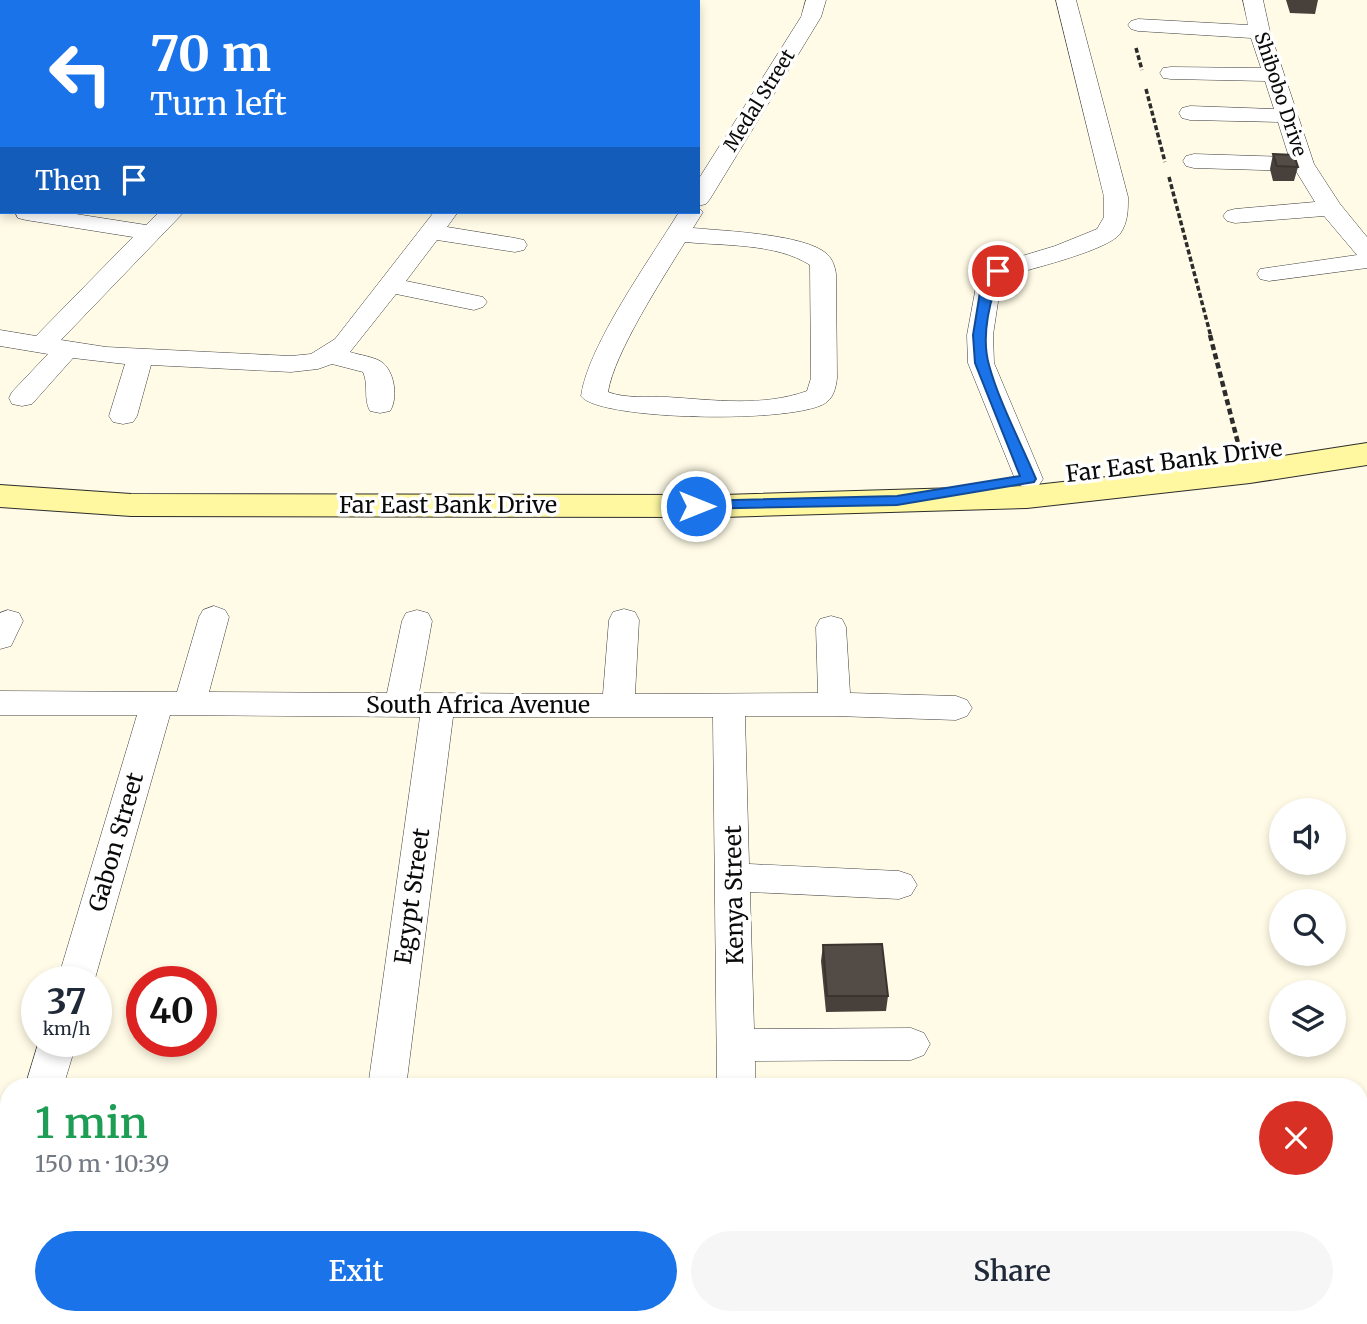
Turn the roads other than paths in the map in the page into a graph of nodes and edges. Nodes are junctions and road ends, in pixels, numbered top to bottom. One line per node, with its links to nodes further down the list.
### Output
1 (816, 0): 12 (street, Medal Street)
2 (1066, 0): 36 (street)
3 (1253, 0): 4 (street, Shibobo Drive)
4 (1260, 32): 5 (street); 7 (street, Shibobo Drive)
5 (1136, 33)
6 (1171, 73): 7 (street)
7 (1274, 75): 9 (street, Shibobo Drive)
8 (1192, 116): 9 (street)
9 (1286, 119): 11 (street, Shibobo Drive)
10 (1194, 161): 11 (street)
11 (1303, 164): 13 (street, Shibobo Drive)
12 (700, 196)
13 (1334, 212): 17 (street); 22 (street, Shibobo Drive)
14 (32, 214): 20 (street)
15 (170, 214): 20 (street)
16 (444, 214): 19 (street)
17 (1240, 221)
18 (685, 223): 18 (street)
19 (431, 232): 21 (street); 25 (street)
20 (151, 233): 28 (street)
21 (515, 245)
22 (1367, 252)
23 (1367, 261): 24 (street)
24 (1269, 274)
25 (390, 285): 26 (street); 29 (street)
26 (474, 302)
27 (0, 338): 28 (street)
28 (55, 347): 30 (street); 31 (street)
29 (330, 355): 30 (street); 32 (street)
30 (140, 357): 33 (street)
31 (22, 398)
32 (380, 405)
33 (123, 416)
34 (1367, 435): 36 (street, Far East Bank Drive)
35 (1367, 454): 38 (street, Far East Bank Drive)
36 (1029, 479): 38 (street, Far East Bank Drive)
37 (0, 496): 38 (street, Far East Bank Drive)
38 (897, 500)
39 (214, 617): 44 (street, Gabon Street)
40 (624, 620): 49 (street)
41 (417, 621): 47 (street)
42 (831, 627): 46 (street)
43 (0, 703): 44 (street, South Africa Avenue)
44 (173, 703): 47 (street, South Africa Avenue); 53 (street, Gabon Street)
45 (729, 704): 46 (street, South Africa Avenue); 49 (street, South Africa Avenue); 51 (street, Kenya Street)
46 (835, 704): 50 (street, South Africa Avenue)
47 (401, 705): 48 (street, South Africa Avenue)
48 (438, 705): 49 (street, South Africa Avenue); 58 (street, Egypt Street)
49 (618, 706)
50 (956, 708)
51 (734, 877): 52 (street); 55 (street, Kenya Street)
52 (899, 885)
53 (81, 966)
54 (911, 1044): 55 (street)
55 (736, 1045): 59 (street, Kenya Street)
56 (53, 1057): 57 (street)
57 (47, 1078)
58 (388, 1078)
59 (736, 1078)

